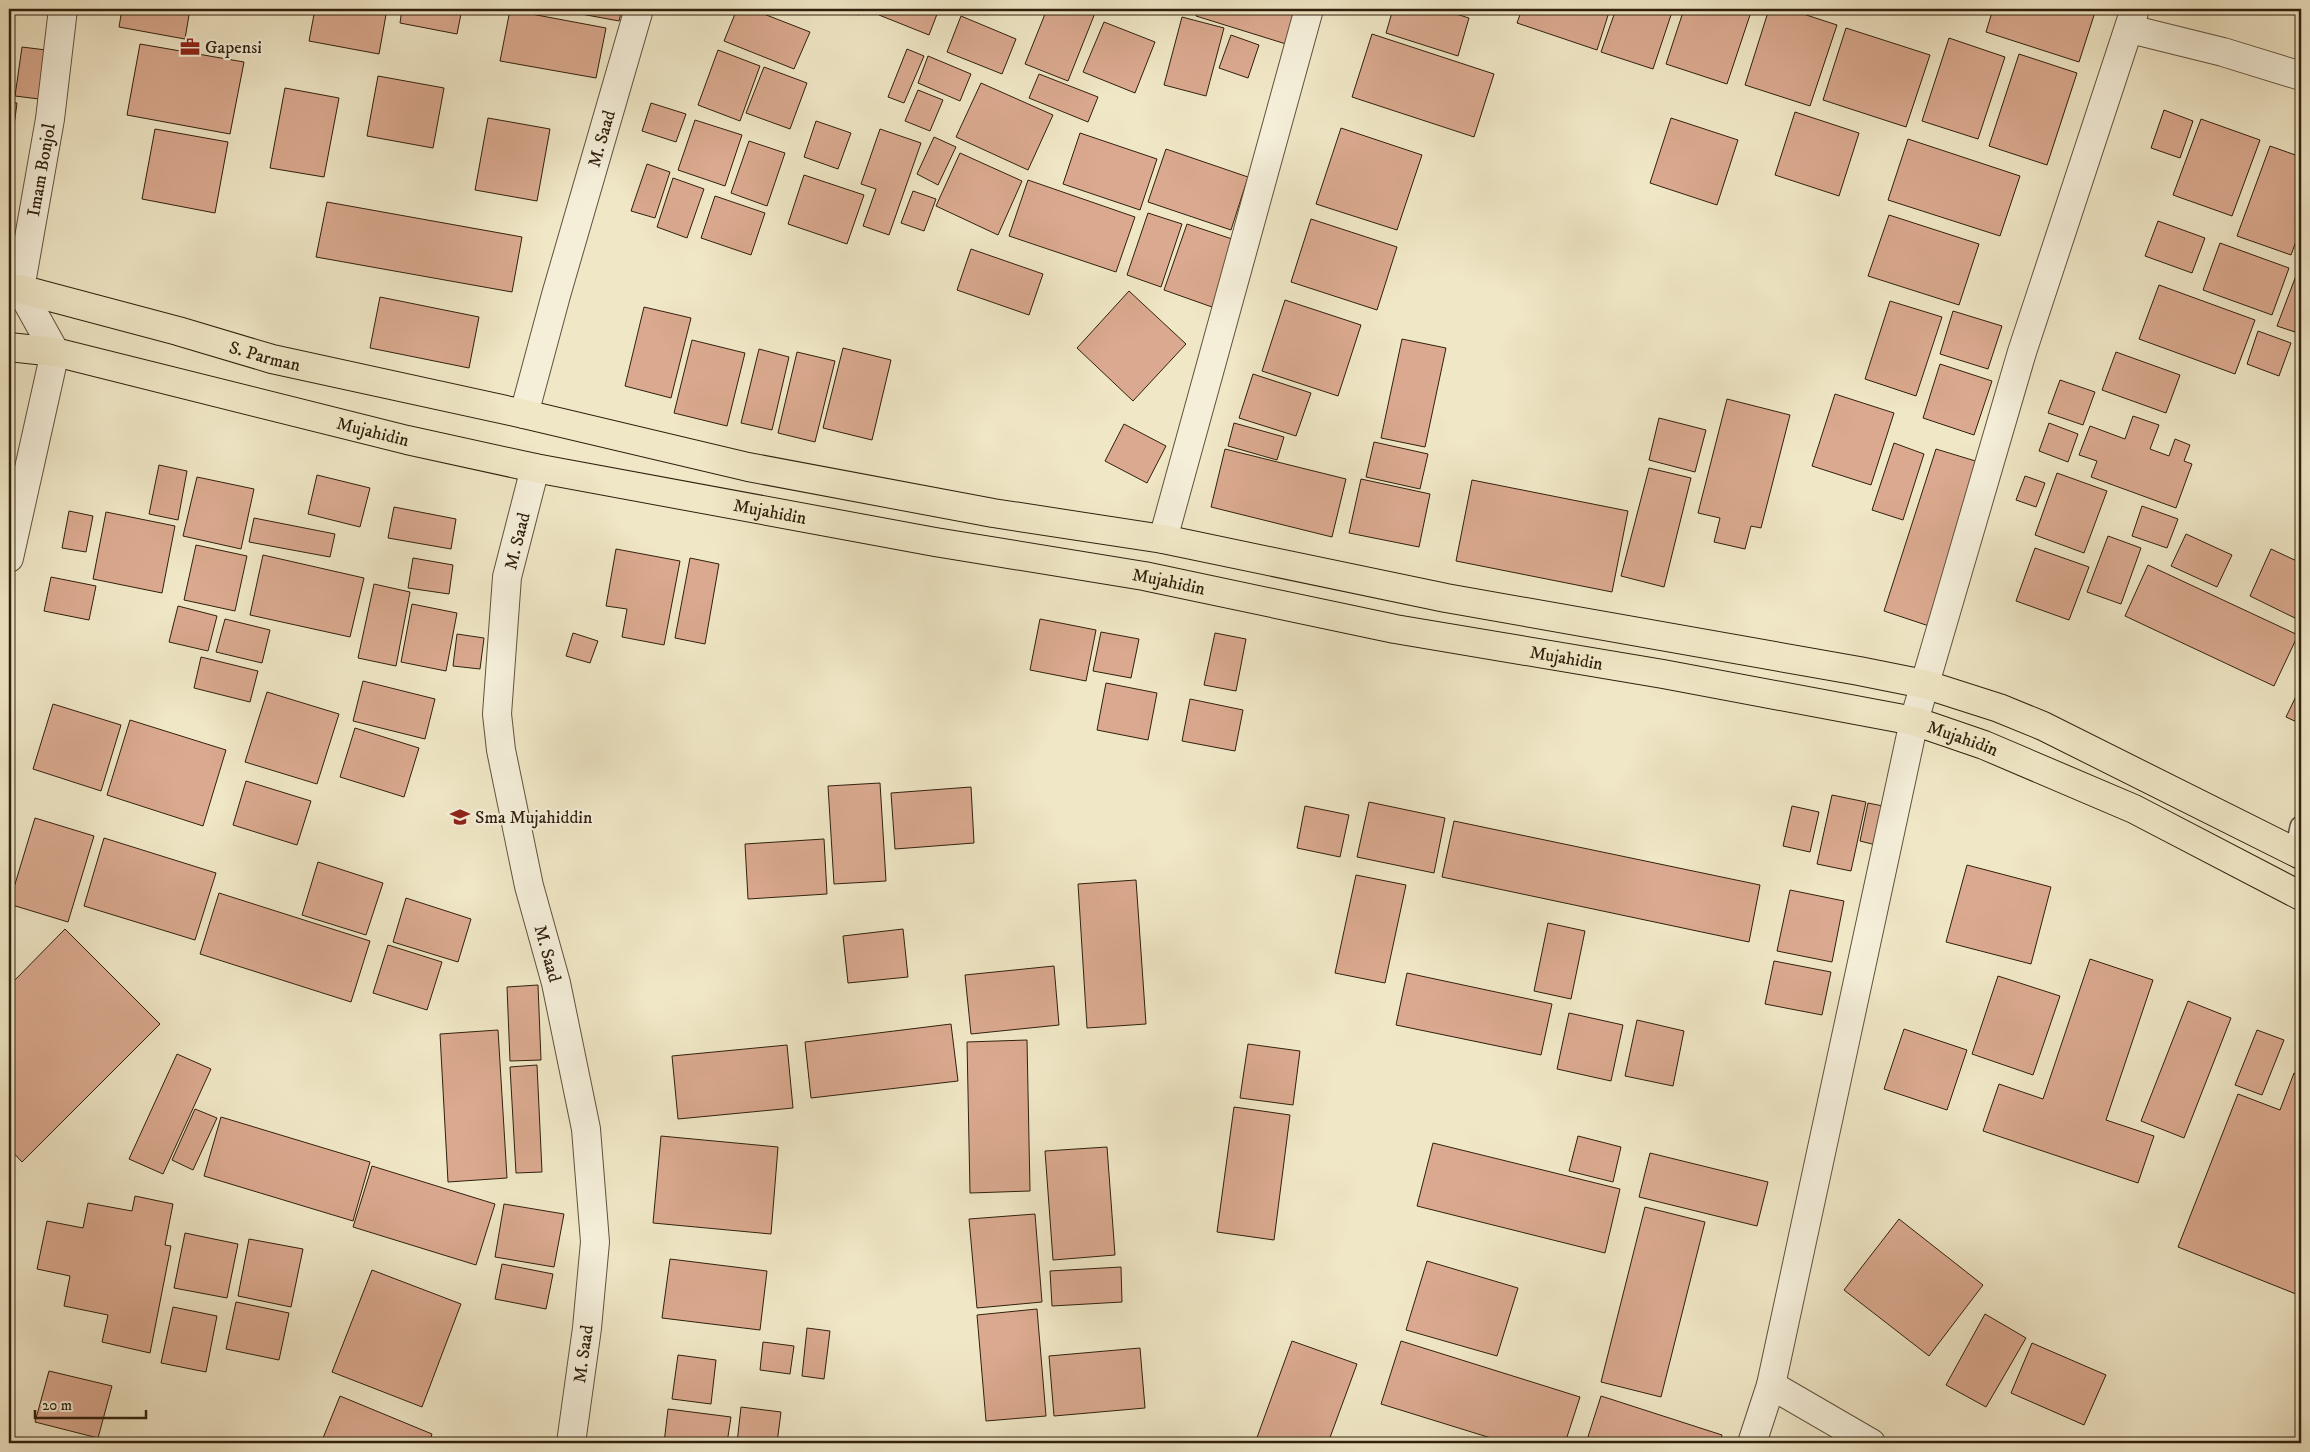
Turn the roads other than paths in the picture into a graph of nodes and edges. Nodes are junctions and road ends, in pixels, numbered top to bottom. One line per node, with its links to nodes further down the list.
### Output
1 (63, 9): 6 (street, Imam Bonjol)
2 (639, 9): 9 (street, M. Saad)
3 (1308, 9): 11 (street)
4 (2133, 19): 5 (street); 13 (street)
5 (2301, 76)
6 (14, 289): 8 (street); 9 (main road, S. Parman)
7 (9, 348): 8 (main road, Mujahidin)
8 (55, 352): 10 (main road, Mujahidin); 12 (street)
9 (524, 414): 11 (main road)
10 (535, 468): 14 (main road, Mujahidin); 18 (street, M. Saad)
11 (1163, 539): 13 (main road)
12 (9, 558)
13 (1924, 684): 14 (street); 15 (main road)
14 (1914, 721): 16 (main road, Mujahidin); 17 (street)
15 (2300, 845)
16 (2301, 896)
17 (1771, 1385): 19 (street); 20 (street)
18 (571, 1443)
19 (1752, 1443)
20 (1871, 1443)

